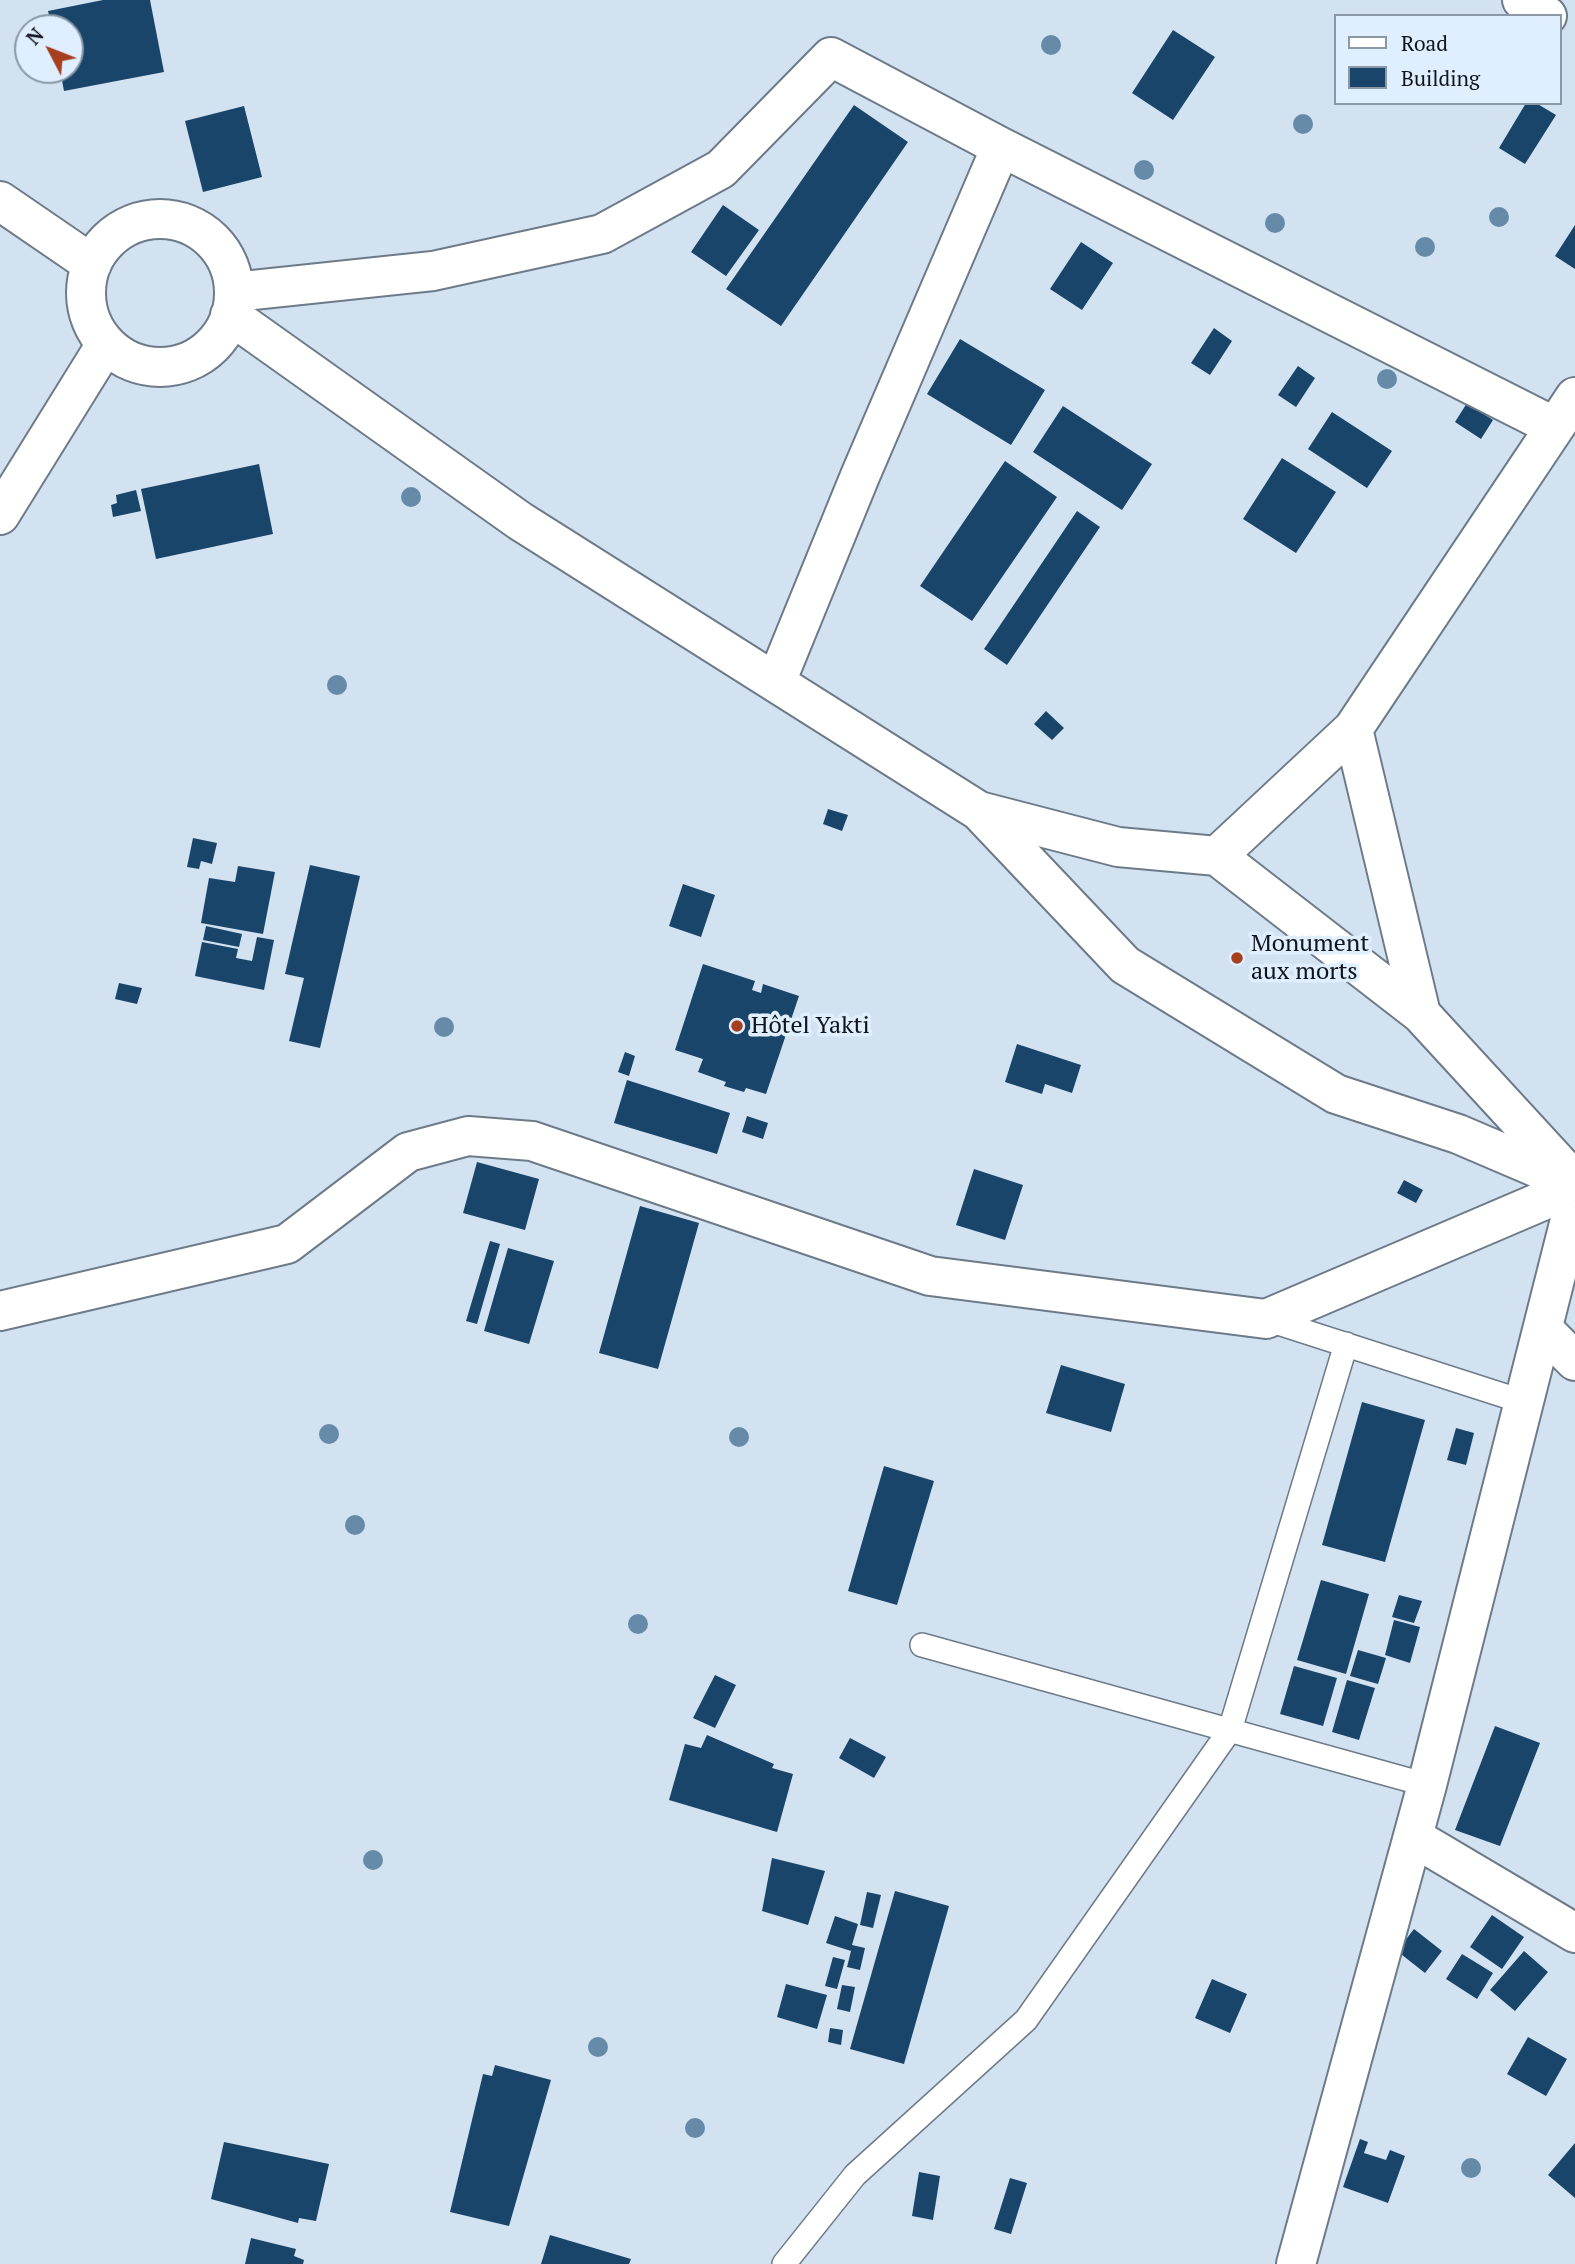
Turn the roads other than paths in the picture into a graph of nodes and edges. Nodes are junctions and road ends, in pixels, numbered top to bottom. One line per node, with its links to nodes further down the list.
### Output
1 (1522, 0): 2 (street)
2 (1543, 14)
3 (1001, 147): 6 (street); 8 (street); 10 (street)
4 (0, 201): 5 (street)
5 (92, 264): 6 (street); 7 (street)
6 (232, 304): 7 (street); 10 (street)
7 (106, 344): 9 (street)
8 (1565, 412): 11 (street)
9 (0, 515)
10 (776, 682): 12 (street)
11 (1353, 729): 13 (street); 14 (street)
12 (979, 811): 13 (street); 15 (street)
13 (1217, 856): 14 (street)
14 (1421, 1014): 15 (street)
15 (1575, 1184): 18 (street)
16 (1575, 1200): 19 (street)
17 (0, 1311): 18 (street)
18 (1266, 1319): 20 (lane)
19 (1543, 1329): 21 (street); 22 (street)
20 (1346, 1344): 22 (lane); 24 (lane)
21 (1575, 1361)
22 (1524, 1402): 25 (street)
23 (922, 1645): 24 (lane)
24 (1230, 1731): 25 (lane); 28 (lane)
25 (1426, 1785): 26 (street)
26 (1413, 1837): 27 (street); 29 (street)
27 (1575, 1933)
28 (784, 2264)
29 (1296, 2264)

